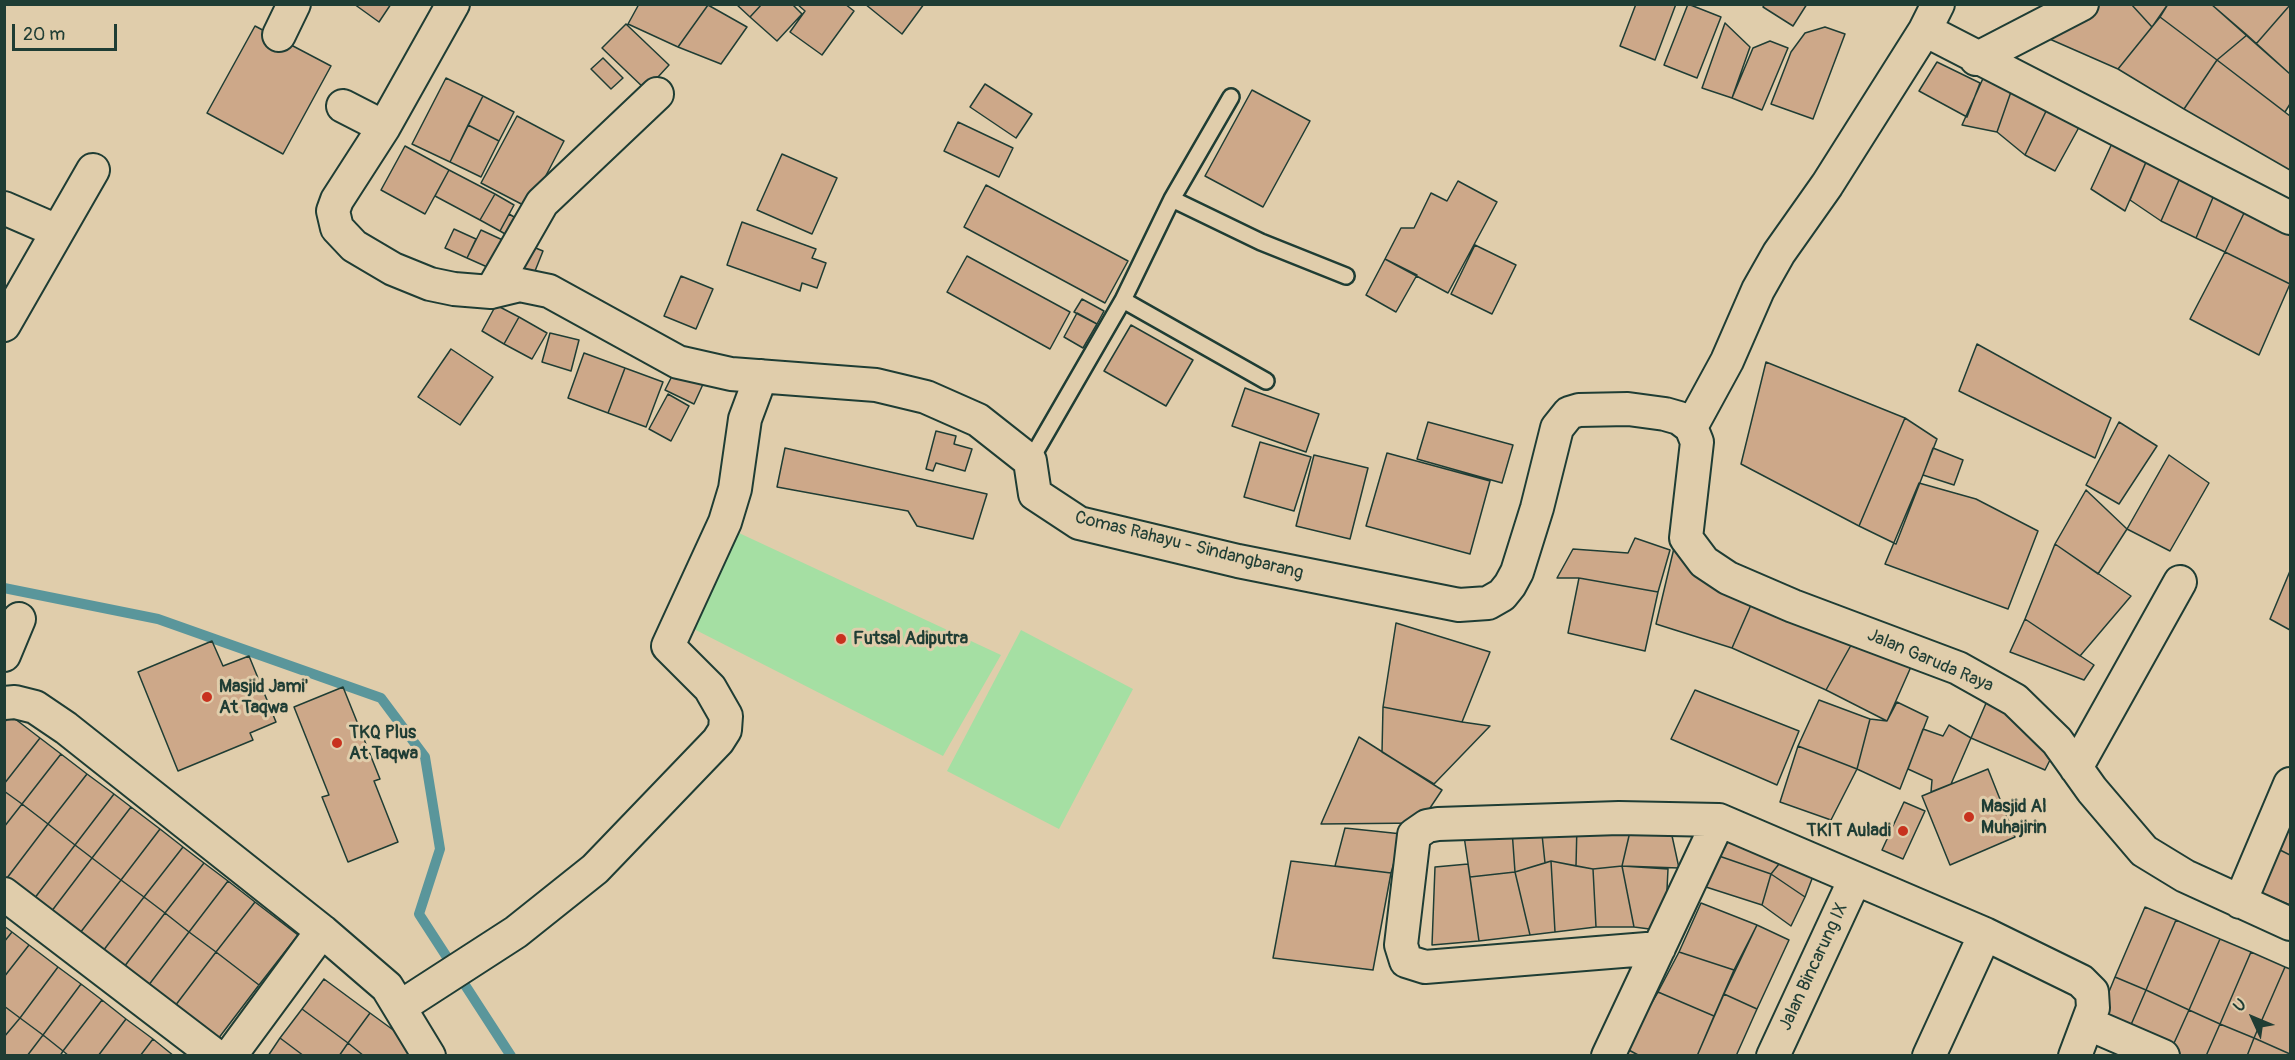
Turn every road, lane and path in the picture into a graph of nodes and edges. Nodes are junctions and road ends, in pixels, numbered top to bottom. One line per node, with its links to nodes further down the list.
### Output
1 (294, 4): 5 (street)
2 (453, 4): 10 (street)
3 (2082, 4): 6 (street)
4 (1931, 17): 6 (street); 22 (street)
5 (279, 35)
6 (1976, 59): 14 (street)
7 (657, 94): 17 (street)
8 (1231, 97): 12 (lane)
9 (343, 106): 10 (street)
10 (384, 128): 17 (street)
11 (93, 170): 15 (street)
12 (1173, 199): 16 (lane); 18 (lane)
13 (4, 208): 15 (street)
14 (2290, 218)
15 (57, 231): 19 (street)
16 (1346, 276)
17 (491, 292): 20 (street)
18 (1124, 300): 21 (lane); 23 (lane)
19 (4, 325)
20 (761, 376): 23 (street); 38 (street)
21 (1266, 381)
22 (1691, 427): 23 (street, Comas Rahayu - Sindangbarang); 28 (street, Jalan Garuda Raya)
23 (1030, 461)
24 (2180, 582): 28 (street)
25 (19, 619): 26 (street)
26 (4, 655)
27 (4, 703): 35 (street)
28 (2076, 768): 33 (street, Jalan Garuda Raya)
29 (2290, 784): 33 (street)
30 (1719, 820): 31 (street); 37 (street); 37 (street)
31 (1855, 879): 36 (street); 44 (street, Jalan Bincarung IX)
32 (4, 894): 40 (street)
33 (2240, 902): 34 (street, Jalan Garuda Raya)
34 (2290, 924)
35 (322, 931): 38 (street); 41 (street)
36 (1985, 934): 39 (street); 45 (street)
37 (1659, 948): 43 (street)
38 (400, 1007): 42 (street)
39 (2089, 1024): 46 (street); 47 (street)
40 (216, 1056)
41 (231, 1056)
42 (429, 1056)
43 (1608, 1056)
44 (1773, 1056)
45 (1929, 1056)
46 (2074, 1056)
47 (2163, 1056)

